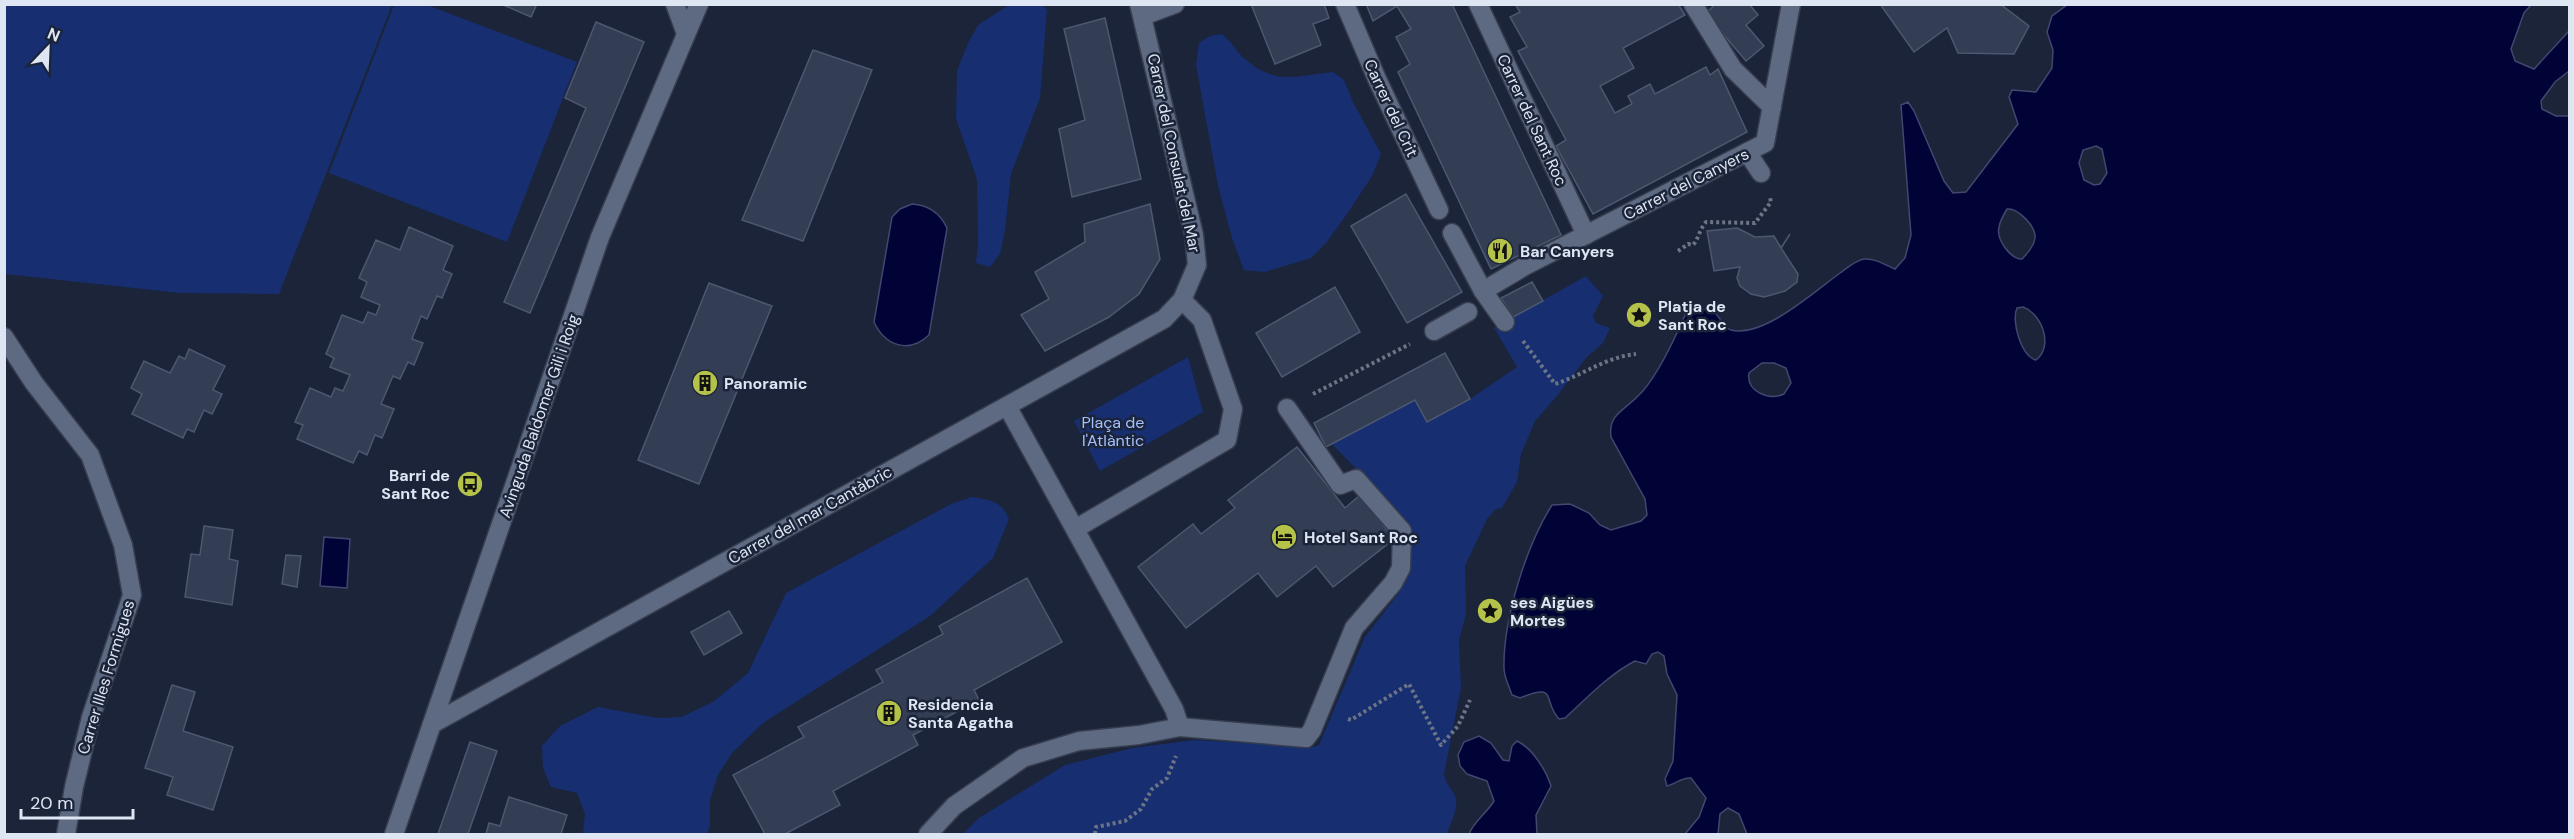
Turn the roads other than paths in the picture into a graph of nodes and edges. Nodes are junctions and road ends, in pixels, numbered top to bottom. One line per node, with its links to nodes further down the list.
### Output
1 (675, 4): 9 (street)
2 (699, 4): 9 (street, Avinguda Baldomer Gili i Roig)
3 (1174, 4): 8 (street)
4 (1345, 4): 13 (street, Carrer del Crit)
5 (1478, 4): 15 (street, Carrer del Sant Roc)
6 (1694, 4): 10 (street)
7 (1791, 4): 10 (street, Carrer del Canyers)
8 (1141, 10): 17 (street, Carrer del Consulat del Mar)
9 (686, 34): 25 (street, Avinguda Baldomer Gili i Roig)
10 (1772, 107): 11 (street, Carrer del Canyers)
11 (1747, 152): 12 (street); 15 (street, Carrer del Canyers)
12 (1761, 173)
13 (1439, 210)
14 (1452, 233): 16 (street)
15 (1586, 235): 16 (street, Carrer del Canyers)
16 (1483, 291): 19 (street)
17 (1182, 300): 22 (street, Carrer del mar Cantàbric); 24 (street)
18 (1468, 312): 20 (street)
19 (1505, 322)
20 (1434, 332)
21 (4, 337): 27 (street, Carrer Illes Formigues)
22 (1007, 406): 24 (street); 25 (street, Carrer del mar Cantàbric)
23 (1287, 408): 26 (street)
24 (1075, 529): 26 (street)
25 (432, 724): 28 (street, Avinguda Baldomer Gili i Roig)
26 (1179, 727): 29 (street)
27 (66, 834)
28 (394, 834)
29 (928, 834)

